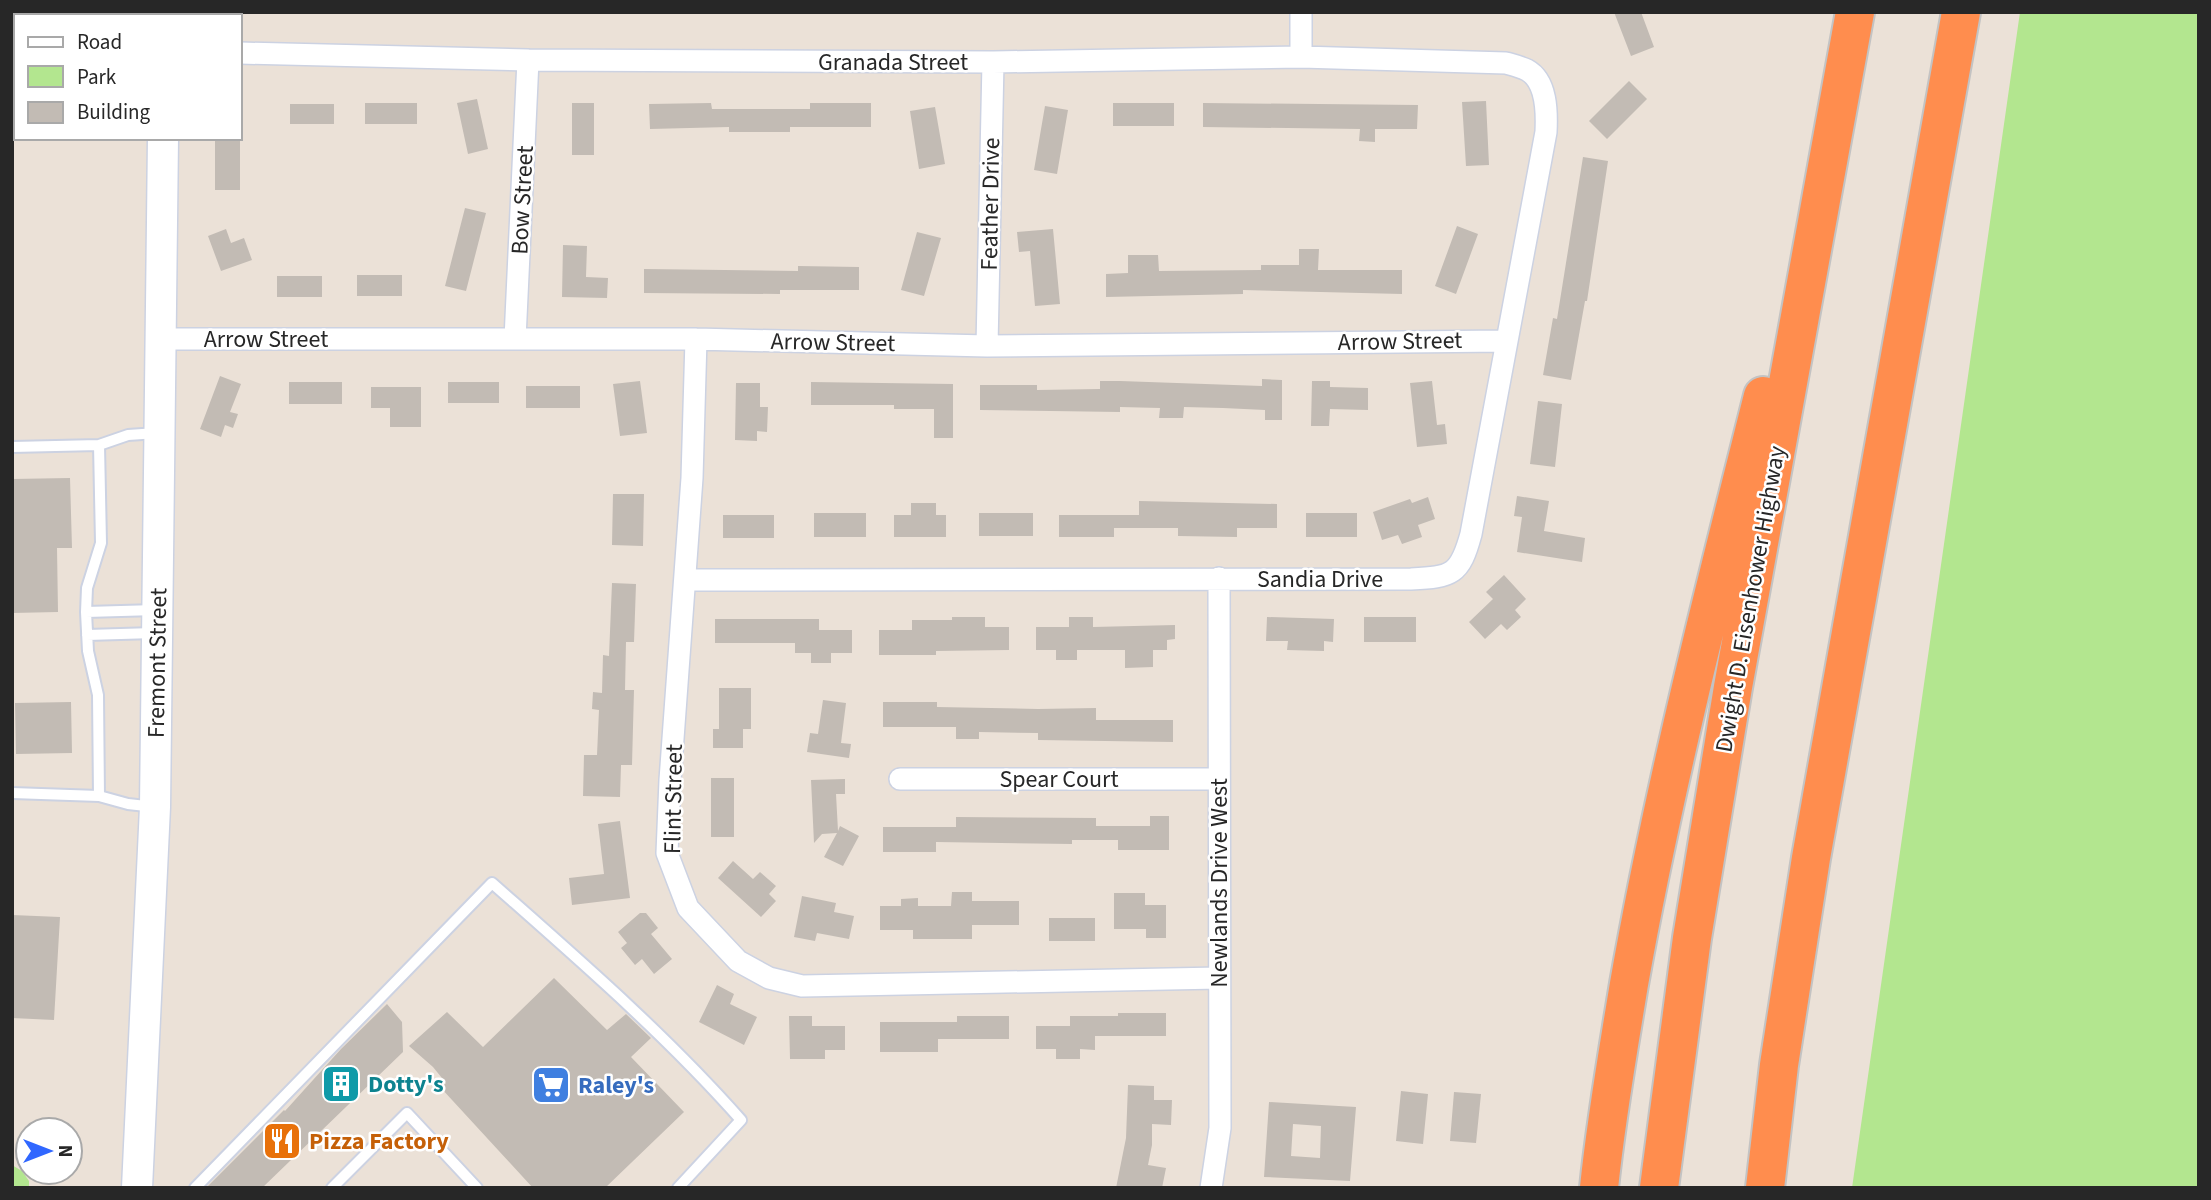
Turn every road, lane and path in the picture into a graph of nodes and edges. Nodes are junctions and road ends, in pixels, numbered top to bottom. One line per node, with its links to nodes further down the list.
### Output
1 (1301, 12): 5 (street)
2 (1855, 12): 10 (highway, Dwight D. Eisenhower Highway)
3 (1961, 12): 30 (highway)
4 (242, 53): 6 (street, Granada Street)
5 (1301, 57): 7 (street, Granada Street); 8 (street, Granada Street)
6 (528, 60): 7 (street, Granada Street); 13 (street, Bow Street)
7 (993, 62): 15 (street, Feather Drive)
8 (1539, 83): 14 (street, Sandia Drive)
9 (163, 140): 11 (street, Fremont Street)
10 (1824, 186): 37 (highway); 38 (highway, Dwight D. Eisenhower Highway)
11 (160, 339): 13 (street, Arrow Street); 16 (street, Fremont Street)
12 (696, 339): 13 (street, Arrow Street); 15 (street, Arrow Street); 20 (street, Flint Street)
13 (515, 340)
14 (1506, 341): 15 (street, Arrow Street); 19 (street, Sandia Drive)
15 (987, 346)
16 (160, 433): 17 (lane); 22 (street, Fremont Street)
17 (99, 445): 18 (lane); 21 (lane)
18 (12, 447)
19 (1219, 578): 20 (street, Sandia Drive); 25 (street, Newlands Drive West)
20 (685, 580): 29 (street, Flint Street)
21 (86, 612): 22 (lane); 23 (lane)
22 (158, 621): 23 (lane); 28 (street, Fremont Street)
23 (87, 635): 27 (lane)
24 (900, 779): 25 (street, Spear Court)
25 (1218, 779): 29 (street, Newlands Drive West)
26 (12, 793): 27 (lane)
27 (99, 796): 28 (lane)
28 (155, 807): 31 (street, Fremont Street)
29 (1219, 978): 36 (street, Newlands Drive West)
30 (1779, 1065): 39 (highway); 40 (highway)
31 (137, 1188)
32 (195, 1188): 35 (lane)
33 (331, 1188): 34 (lane)
34 (477, 1188)
35 (678, 1188)
36 (1211, 1188)
37 (1599, 1188)
38 (1659, 1188)
39 (1765, 1188)
40 (1775, 1188)

